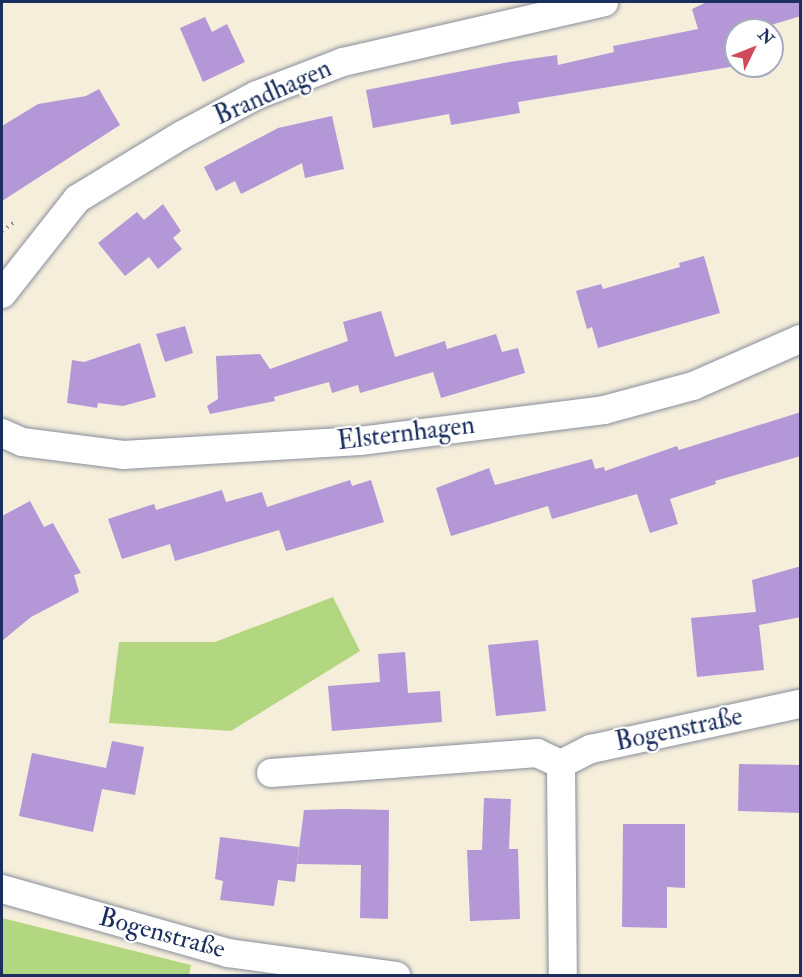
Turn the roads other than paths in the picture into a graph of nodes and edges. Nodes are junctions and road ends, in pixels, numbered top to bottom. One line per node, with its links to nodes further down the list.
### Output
1 (604, 2): 2 (street, Brandhagen)
2 (2, 294)
3 (801, 339): 4 (street, Elsternhagen)
4 (2, 433)
5 (801, 704): 6 (street, Bogenstraße)
6 (561, 764): 7 (street); 10 (street)
7 (272, 773)
8 (2, 889): 9 (street, Bogenstraße)
9 (396, 975)
10 (563, 975)

